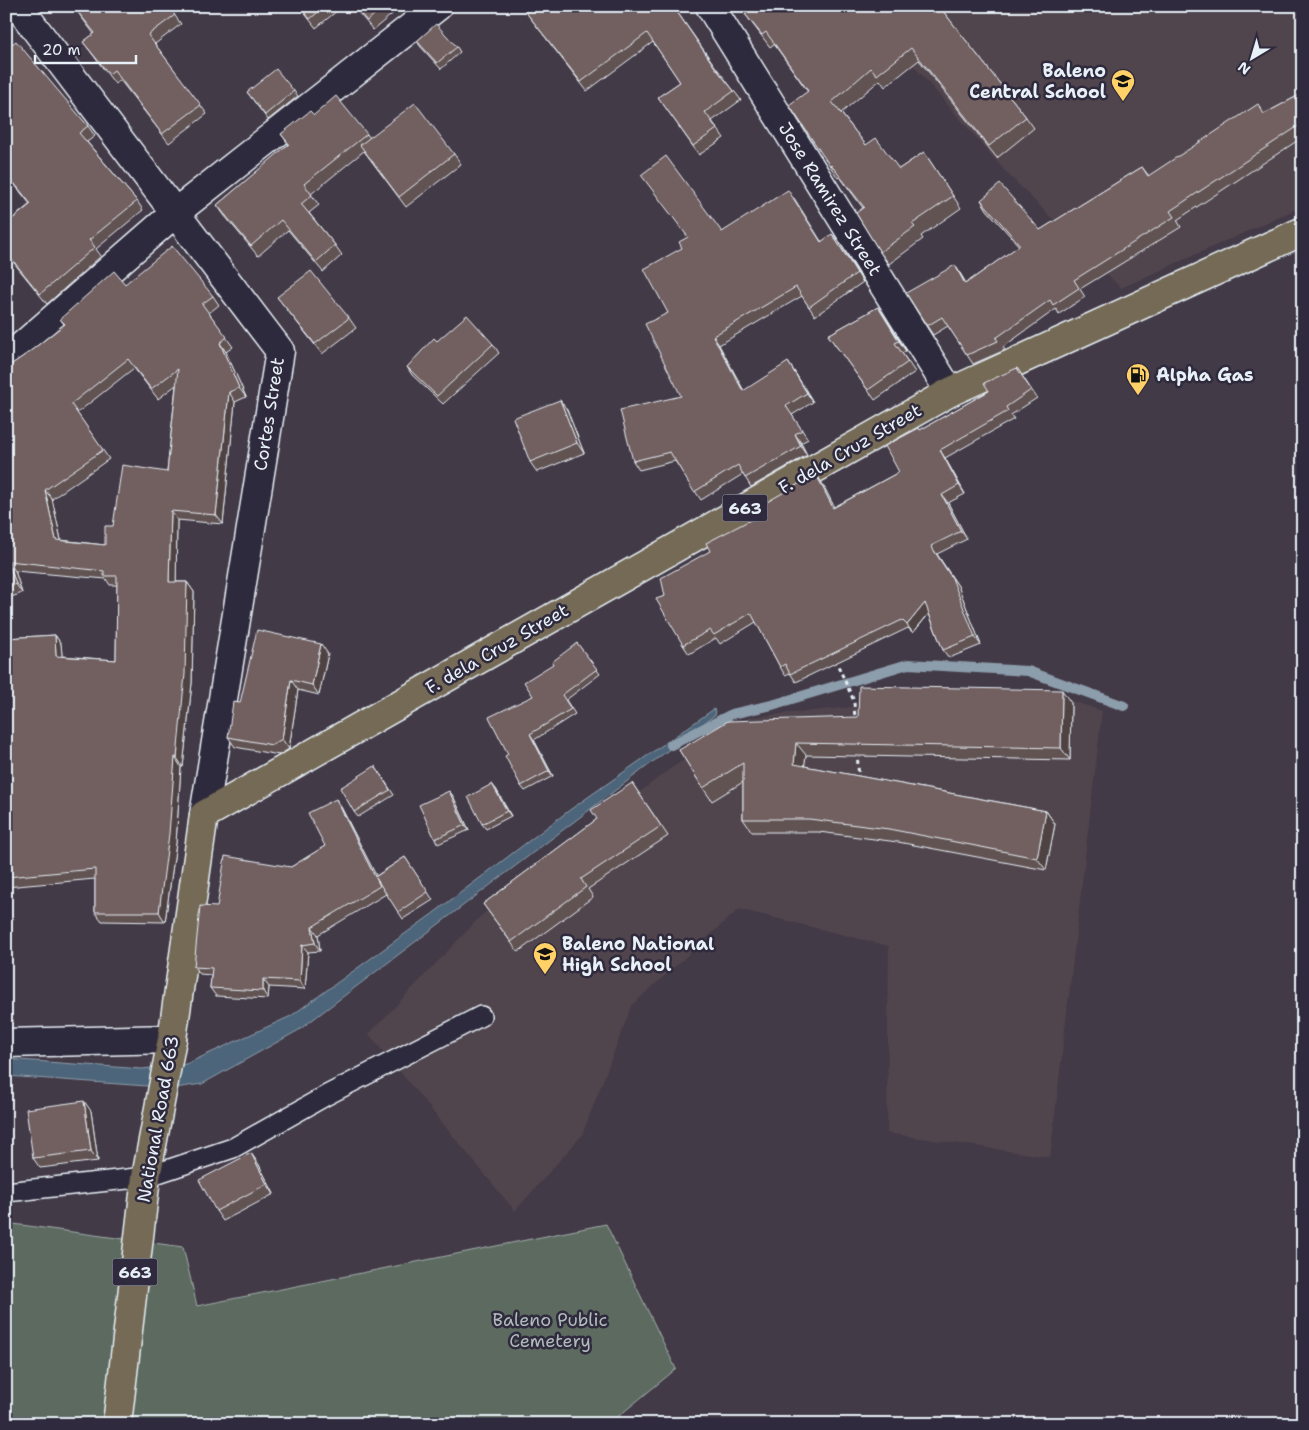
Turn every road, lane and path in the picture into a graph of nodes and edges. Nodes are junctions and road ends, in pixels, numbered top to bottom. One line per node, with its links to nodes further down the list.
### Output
1 (18, 6): 4 (street, Cortes Street)
2 (438, 6): 4 (street)
3 (710, 6): 7 (street, Jose Ramirez Street)
4 (176, 212): 6 (street); 12 (street, Cortes Street)
5 (1303, 232): 7 (main road, F. dela Cruz Street / 663)
6 (6, 360)
7 (950, 392): 12 (main road, F. dela Cruz Street / 663)
8 (834, 657): 9 (path)
9 (856, 728)
10 (857, 746): 11 (path)
11 (859, 783)
12 (204, 815): 15 (main road, National Road 663 / 663)
13 (481, 1016): 16 (lane)
14 (6, 1044): 15 (street)
15 (170, 1047): 16 (main road, National Road 663 / 663)
16 (146, 1176): 17 (lane); 18 (main road, National Road 663 / 663)
17 (6, 1192)
18 (117, 1424)

